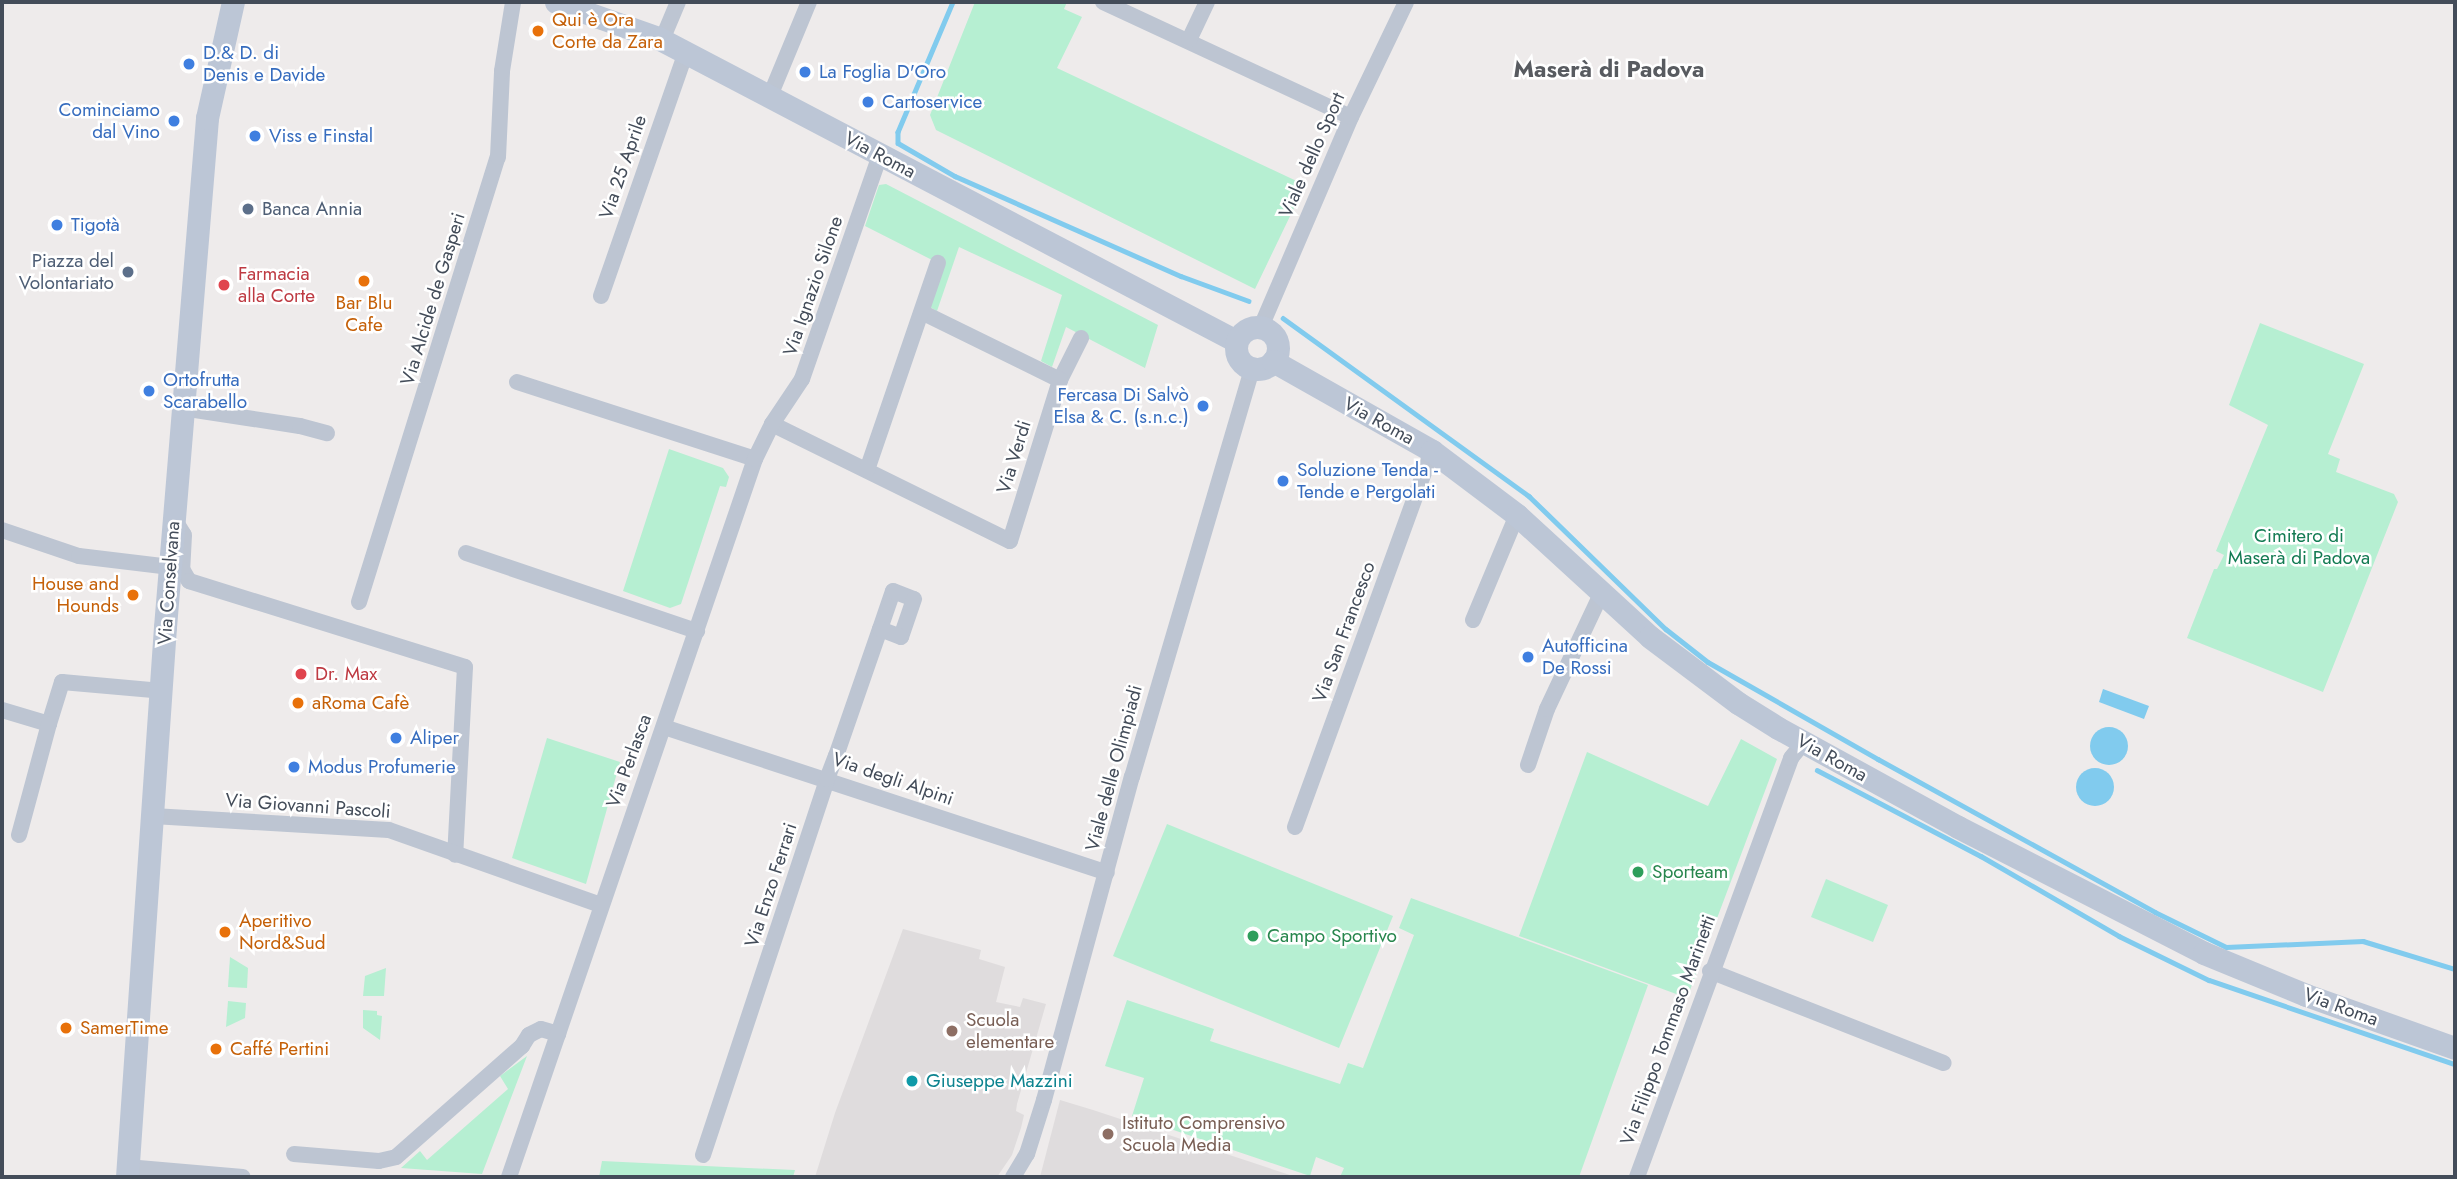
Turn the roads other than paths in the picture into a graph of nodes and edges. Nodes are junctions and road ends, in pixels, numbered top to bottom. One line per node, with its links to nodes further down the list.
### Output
1 (233, 2): 24 (main road, Via Conselvana)
2 (513, 2): 36 (street, Via Alcide de Gasperi)
3 (556, 2): 9 (main road, Via Roma)
4 (678, 2): 9 (street)
5 (809, 2): 12 (street)
6 (1103, 2): 10 (street)
7 (1207, 2): 10 (street)
8 (1406, 2): 13 (street, Viale dello Sport)
9 (662, 40): 11 (main road, Via Roma)
10 (1189, 40): 13 (street)
11 (685, 52): 12 (main road, Via Roma); 16 (street, Via 25 Aprile)
12 (770, 96): 14 (main road, Via Roma)
13 (1351, 117): 18 (street, Viale dello Sport)
14 (880, 155): 20 (main road, Via Roma); 25 (street, Via Ignazio Silone)
15 (938, 263): 17 (street)
16 (601, 296)
17 (923, 313): 22 (street); 29 (street)
18 (1261, 327): 20 (main road); 21 (main road)
19 (1082, 338): 22 (street)
20 (1236, 341): 21 (main road)
21 (1262, 365): 27 (main road, Via Roma); 51 (street, Viale delle Olimpiadi)
22 (1060, 380): 29 (street, Via Verdi)
23 (517, 382): 28 (street)
24 (182, 408): 26 (street); 31 (main road, Via Conselvana)
25 (772, 424): 28 (street, Via Perlasca); 29 (street, Via Verdi)
26 (327, 433)
27 (1432, 451): 30 (main road, Via Roma); 48 (street, Via San Francesco)
28 (755, 459): 39 (street, Via Perlasca)
29 (867, 470)
30 (1517, 514): 35 (main road, Via Roma); 37 (street)
31 (174, 520): 34 (main road, Via Conselvana); 50 (street)
32 (2, 530): 34 (street)
33 (466, 553): 39 (street)
34 (170, 567): 40 (main road, Via Conselvana)
35 (1602, 592): 44 (main road, Via Roma); 45 (street)
36 (359, 602)
37 (1473, 620)
38 (880, 629): 46 (street, Via Enzo Ferrari)
39 (697, 631): 43 (street, Via Perlasca)
40 (162, 691): 42 (street); 47 (main road, Via Conselvana)
41 (2, 710): 42 (street)
42 (49, 724): 49 (street)
43 (664, 727): 46 (street, Via degli Alpini); 52 (street, Via Perlasca)
44 (1804, 742): 53 (street, Via Filippo Tommaso Marinetti); 56 (main road, Via Roma)
45 (1528, 765)
46 (827, 779): 51 (street, Via degli Alpini); 60 (street, Via Enzo Ferrari)
47 (153, 816): 50 (street, Via Giovanni Pascoli); 61 (main road, Via Conselvana)
48 (1295, 827)
49 (19, 835)
50 (455, 855): 52 (street)
51 (1107, 873): 64 (street, Viale delle Olimpiadi)
52 (601, 905): 54 (street, Via Perlasca)
53 (1710, 971): 58 (street); 65 (street, Via Filippo Tommaso Marinetti)
54 (558, 1034): 55 (street); 57 (street, Via Perlasca)
55 (522, 1046): 57 (street); 59 (street)
56 (2455, 1048)
57 (552, 1051): 63 (street, Via Perlasca)
58 (1943, 1063)
59 (295, 1154)
60 (703, 1155)
61 (127, 1172): 62 (street)
62 (243, 1177)
63 (509, 1177)
64 (1013, 1177)
65 (1637, 1177)

